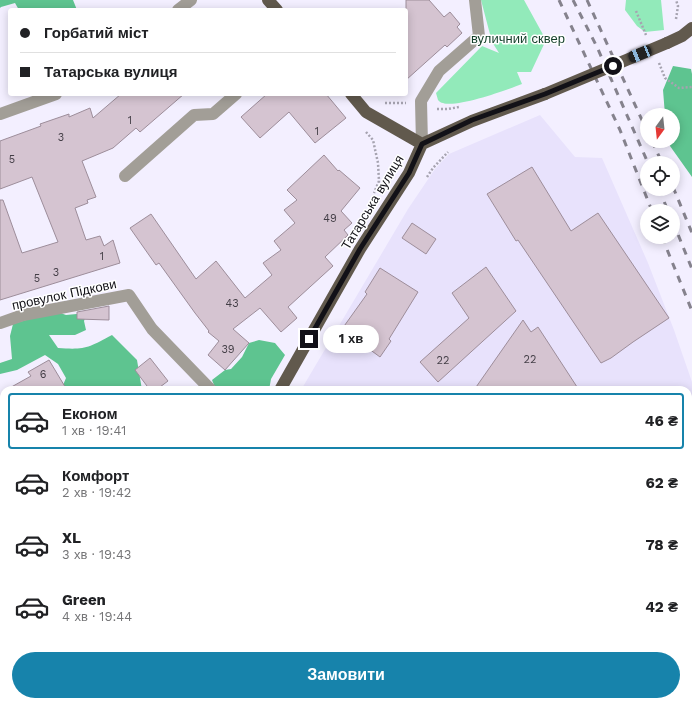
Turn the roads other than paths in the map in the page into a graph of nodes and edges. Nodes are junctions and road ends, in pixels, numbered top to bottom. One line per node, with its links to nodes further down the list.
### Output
1 (191, 0): 4 (street)
2 (268, 0): 5 (main road)
3 (475, 0): 11 (street)
4 (181, 8)
5 (275, 8)
6 (692, 28): 11 (main road, bridge)
7 (50, 96): 10 (street)
8 (234, 96): 12 (street)
9 (353, 96): 11 (main road)
10 (0, 114)
11 (422, 144): 15 (main road, Татарська вулиця)
12 (125, 176)
13 (0, 323): 14 (street, провулок Підкови)
14 (207, 386)
15 (282, 386)

